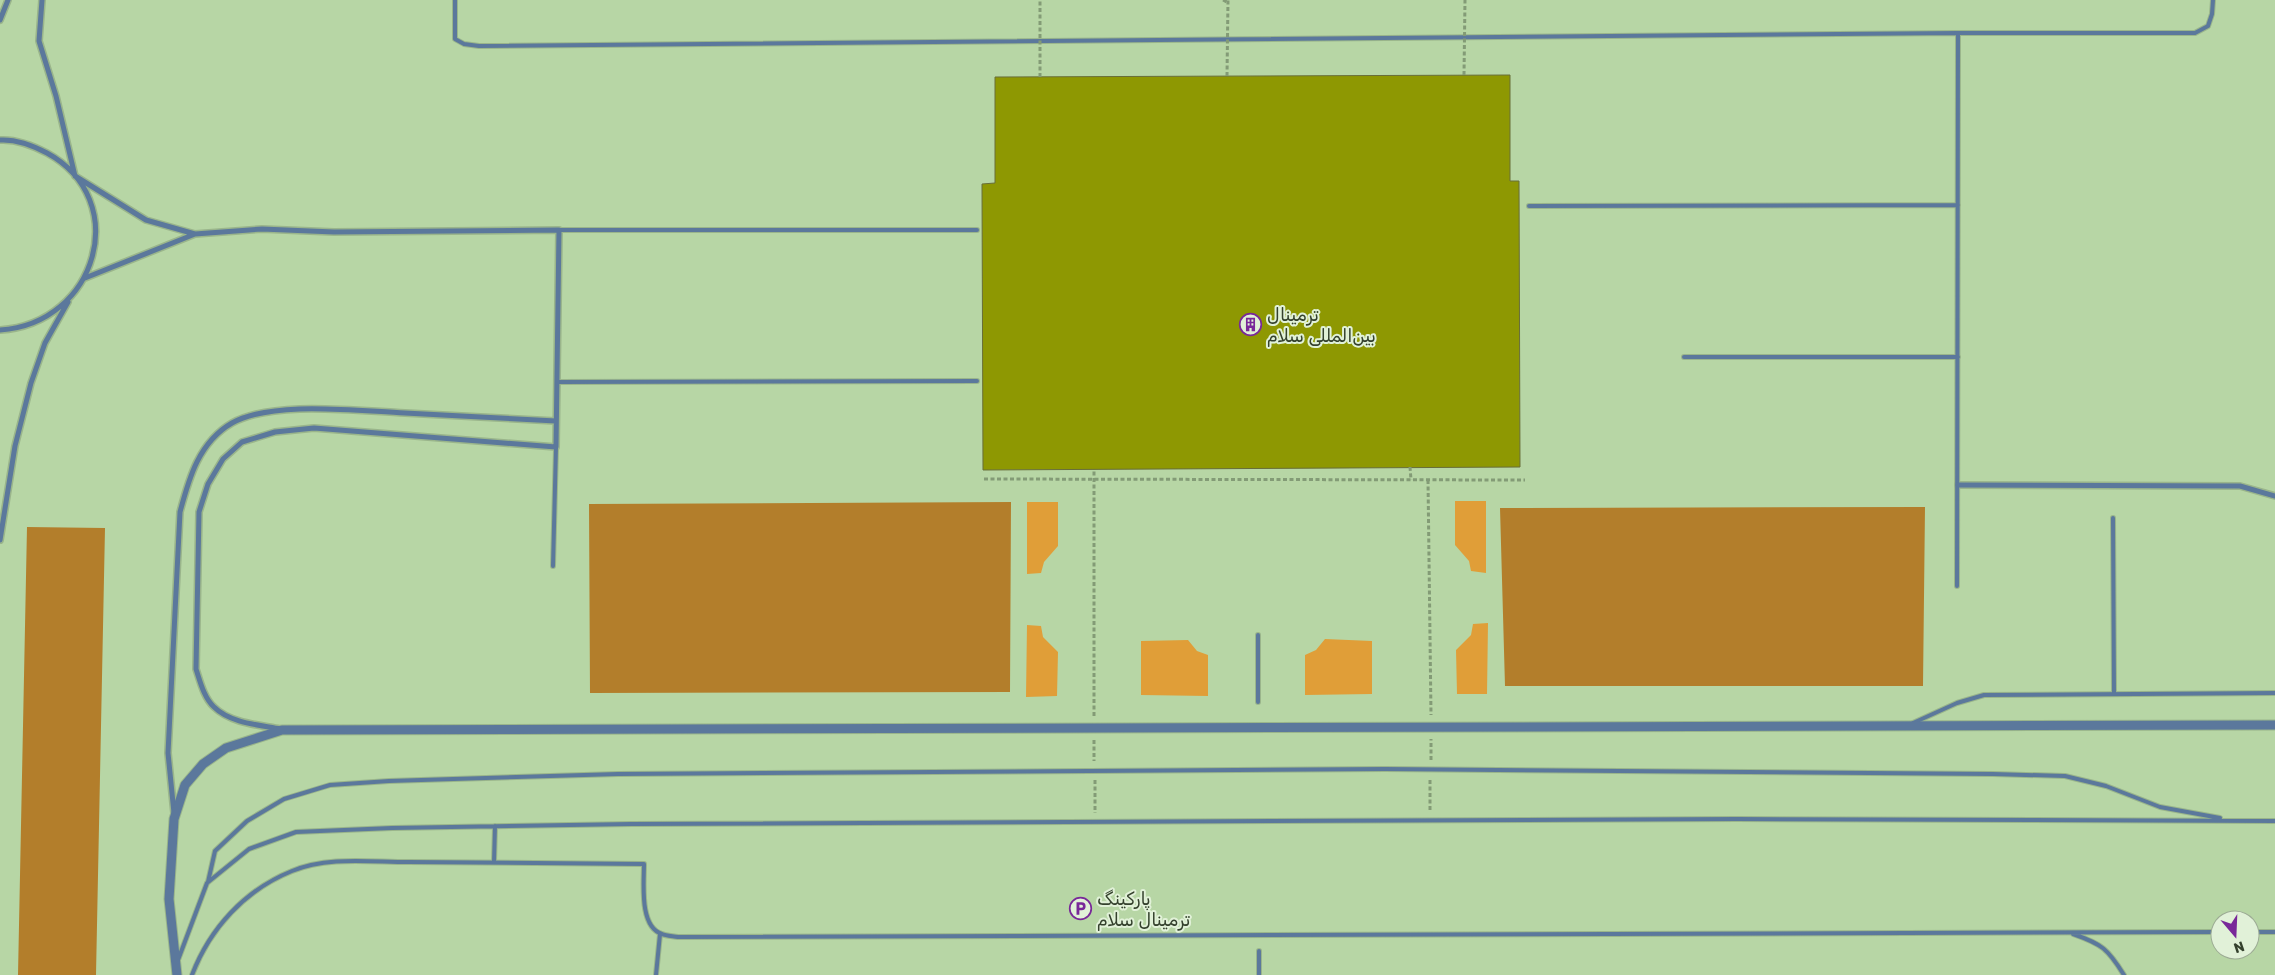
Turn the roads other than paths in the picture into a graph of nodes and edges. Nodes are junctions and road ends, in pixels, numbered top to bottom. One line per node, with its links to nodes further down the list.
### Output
1 (8, 0): 5 (street)
2 (42, 0): 8 (street)
3 (455, 0): 6 (lane)
4 (2213, 0): 6 (lane)
5 (0, 20)
6 (1958, 33): 9 (lane)
7 (0, 140): 8 (street)
8 (75, 176): 13 (street); 14 (street)
9 (1958, 205): 10 (lane); 17 (lane)
10 (1529, 206)
11 (559, 230): 12 (lane); 13 (street); 20 (street)
12 (977, 230)
13 (195, 234): 14 (street)
14 (85, 278): 15 (street)
15 (70, 299): 16 (street); 26 (street)
16 (0, 330)
17 (1958, 357): 18 (lane); 23 (lane)
18 (1684, 358)
19 (977, 381): 20 (lane)
20 (557, 382): 21 (street)
21 (556, 421): 22 (street); 36 (street)
22 (556, 447): 27 (lane); 35 (street)
23 (1958, 485): 24 (street); 28 (lane)
24 (2275, 496)
25 (2113, 518): 31 (lane)
26 (0, 540)
27 (553, 566)
28 (1957, 586)
29 (1258, 635): 32 (lane)
30 (2275, 693): 31 (lane)
31 (2114, 694): 33 (lane)
32 (1258, 702)
33 (1906, 725): 34 (street); 35 (street)
34 (2275, 725)
35 (282, 730): 36 (street)
36 (174, 819): 48 (street)
37 (2230, 819): 38 (lane); 39 (lane); 41 (lane)
38 (2275, 821)
39 (495, 826): 40 (lane); 41 (lane)
40 (494, 862): 46 (lane); 50 (lane)
41 (207, 883): 48 (lane)
42 (2210, 932): 45 (lane)
43 (2260, 932): 44 (lane)
44 (2275, 932)
45 (2071, 933): 46 (lane); 53 (lane)
46 (660, 934): 51 (lane)
47 (1259, 951): 52 (lane)
48 (177, 962): 49 (street)
49 (177, 975)
50 (192, 975)
51 (656, 975)
52 (1259, 975)
53 (2124, 975)

